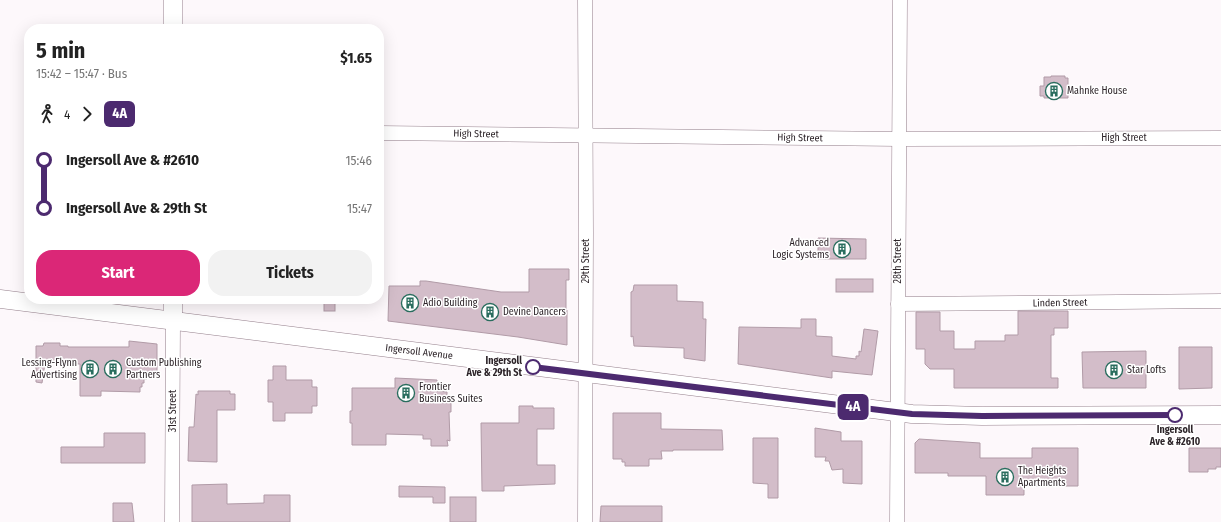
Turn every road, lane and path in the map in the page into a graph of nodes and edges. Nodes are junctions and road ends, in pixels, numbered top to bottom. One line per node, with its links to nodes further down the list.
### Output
1 (174, 0): 4 (main road)
2 (585, 0): 6 (street, 29th Street)
3 (900, 0): 8 (street, 28th Street)
4 (173, 24)
5 (384, 133): 6 (street, High Street)
6 (585, 135): 8 (street, High Street); 16 (street, 29th Street)
7 (1221, 138): 8 (street, High Street)
8 (899, 139): 14 (street, 28th Street)
9 (0, 299): 11 (main road, Ingersoll Avenue)
10 (1221, 301): 14 (street, Linden Street)
11 (24, 302)
12 (39, 304): 15 (main road, Ingersoll Avenue)
13 (173, 304): 15 (main road, 31st Street)
14 (898, 304): 17 (street, 28th Street)
15 (173, 321): 16 (main road, Ingersoll Avenue); 19 (street, 31st Street)
16 (586, 373): 17 (main road, Ingersoll Avenue); 20 (street, 29th Street)
17 (897, 413): 18 (main road, Ingersoll Avenue); 21 (street, 28th Street)
18 (1221, 415)
19 (172, 522)
20 (585, 522)
21 (897, 522)

